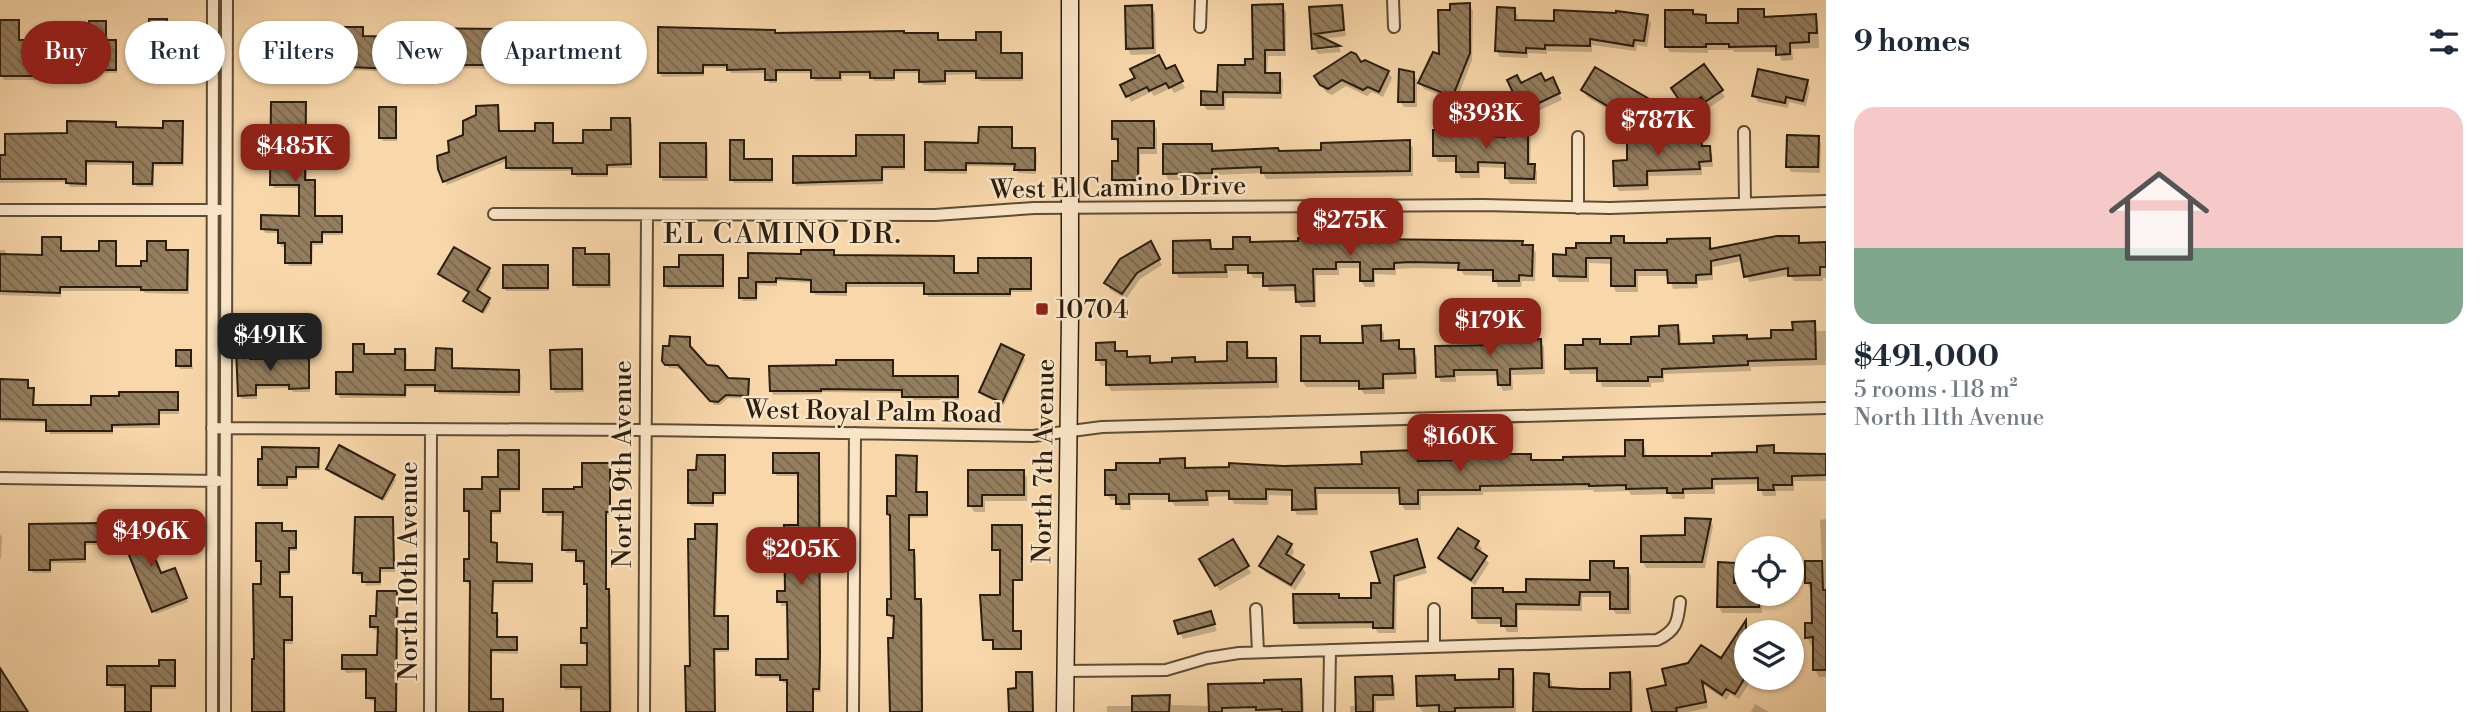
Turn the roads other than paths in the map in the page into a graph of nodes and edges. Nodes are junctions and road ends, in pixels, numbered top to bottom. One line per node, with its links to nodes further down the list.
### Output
1 (213, 0): 15 (street)
2 (227, 0): 16 (street)
3 (1069, 0): 12 (main road, North 7th Avenue)
4 (1201, 0): 6 (street)
5 (1393, 0): 7 (street)
6 (1200, 27)
7 (1394, 27)
8 (1744, 132): 11 (street)
9 (1578, 138): 13 (street)
10 (1826, 201): 11 (street, West El Camino Drive)
11 (1745, 203): 13 (street, West El Camino Drive)
12 (1069, 208): 13 (street, West El Camino Drive); 18 (street, West El Camino Drive); 24 (main road, North 7th Avenue)
13 (1578, 208)
14 (0, 210): 15 (street)
15 (212, 210): 16 (street); 20 (street)
16 (225, 210): 21 (street)
17 (494, 214): 18 (street, West El Camino Drive)
18 (647, 215): 22 (street, North 9th Avenue)
19 (1826, 408): 24 (street, West Royal Palm Road)
20 (212, 428): 21 (street, West Royal Palm Road); 27 (street)
21 (225, 428): 23 (street, West Royal Palm Road); 28 (street)
22 (645, 430): 23 (street, West Royal Palm Road); 25 (street, West Royal Palm Road); 39 (street, North 9th Avenue)
23 (431, 431): 38 (street, North 10th Avenue)
24 (1067, 432): 25 (street, West Royal Palm Road); 35 (main road, North 7th Avenue)
25 (855, 433): 40 (street)
26 (0, 478): 27 (street)
27 (212, 481): 28 (street); 36 (street)
28 (225, 481): 37 (street)
29 (1680, 603): 32 (street)
30 (1256, 608): 34 (street)
31 (1434, 609): 32 (street)
32 (1434, 647): 33 (street)
33 (1329, 650): 34 (street); 42 (street)
34 (1258, 652): 35 (street)
35 (1064, 671): 41 (main road, North 7th Avenue)
36 (212, 712)
37 (225, 712)
38 (430, 712)
39 (644, 712)
40 (853, 712)
41 (1065, 712)
42 (1329, 712)

